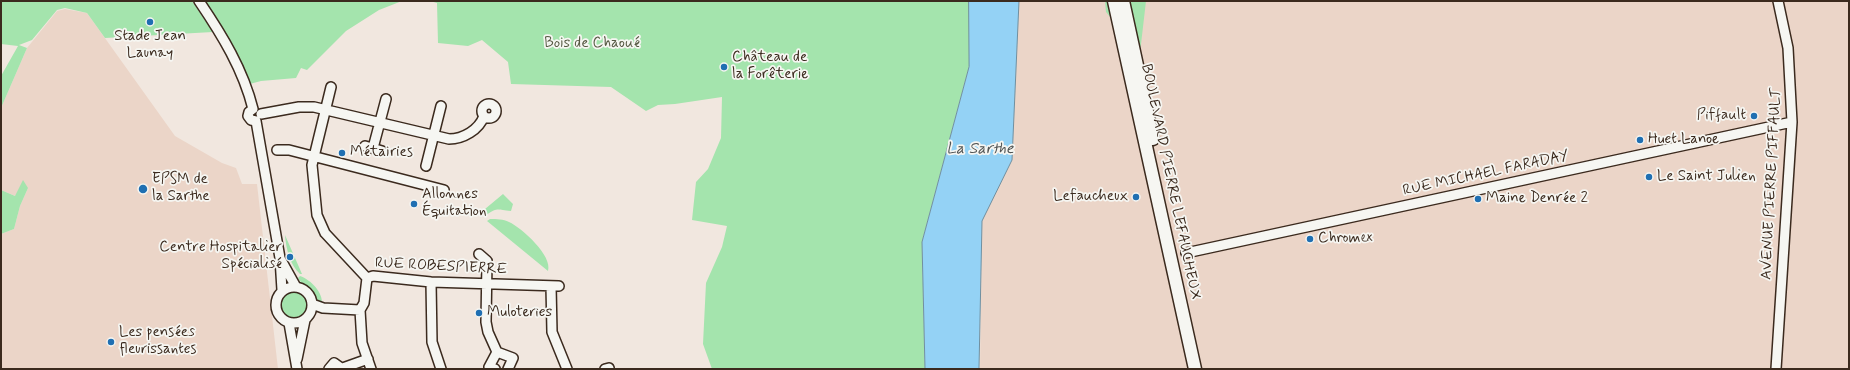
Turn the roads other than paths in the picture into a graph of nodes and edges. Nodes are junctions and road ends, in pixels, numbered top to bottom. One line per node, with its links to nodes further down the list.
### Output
1 (199, 1): 9 (street)
2 (1114, 1): 41 (main road, BOULEVARD PIERRE LEFAUCHEUX)
3 (1123, 1): 42 (main road, BOULEVARD PIERRE LEFAUCHEUX)
4 (1778, 1): 11 (street, AVENUE PIERRE PIFFAULT)
5 (331, 87): 8 (street, RUE ROBESPIERRE)
6 (386, 99): 12 (street)
7 (441, 106): 13 (street)
8 (325, 109): 9 (street); 12 (street); 16 (street, RUE ROBESPIERRE)
9 (257, 115): 21 (street)
10 (484, 116): 13 (street)
11 (1792, 122): 19 (street, RUE MICHAEL FARADAY); 43 (street, AVENUE PIERRE PIFFAULT)
12 (380, 123): 13 (street); 14 (street)
13 (434, 135): 17 (street)
14 (373, 148)
15 (278, 150): 16 (street)
16 (314, 156): 18 (street); 22 (street, RUE ROBESPIERRE)
17 (426, 166)
18 (444, 190)
19 (1186, 253)
20 (480, 254): 24 (street)
21 (280, 258): 25 (street); 26 (street)
22 (367, 278): 23 (street, RUE ROBESPIERRE); 28 (street)
23 (431, 282): 24 (street, RUE ROBESPIERRE); 37 (street)
24 (487, 284): 31 (street); 40 (street, RUE ROBESPIERRE)
25 (296, 286): 26 (street); 27 (street)
26 (282, 290): 30 (street)
27 (312, 304): 28 (street); 29 (street)
28 (360, 310): 32 (street)
29 (305, 320): 30 (street); 33 (street)
30 (288, 323): 33 (street)
31 (497, 352): 38 (street); 39 (street)
32 (368, 359): 35 (street); 36 (street)
33 (297, 367)
34 (329, 369): 35 (street)
35 (340, 369)
36 (371, 369)
37 (441, 369)
38 (495, 369)
39 (508, 369)
40 (567, 369)
41 (1195, 369)
42 (1203, 369)
43 (1776, 369)

